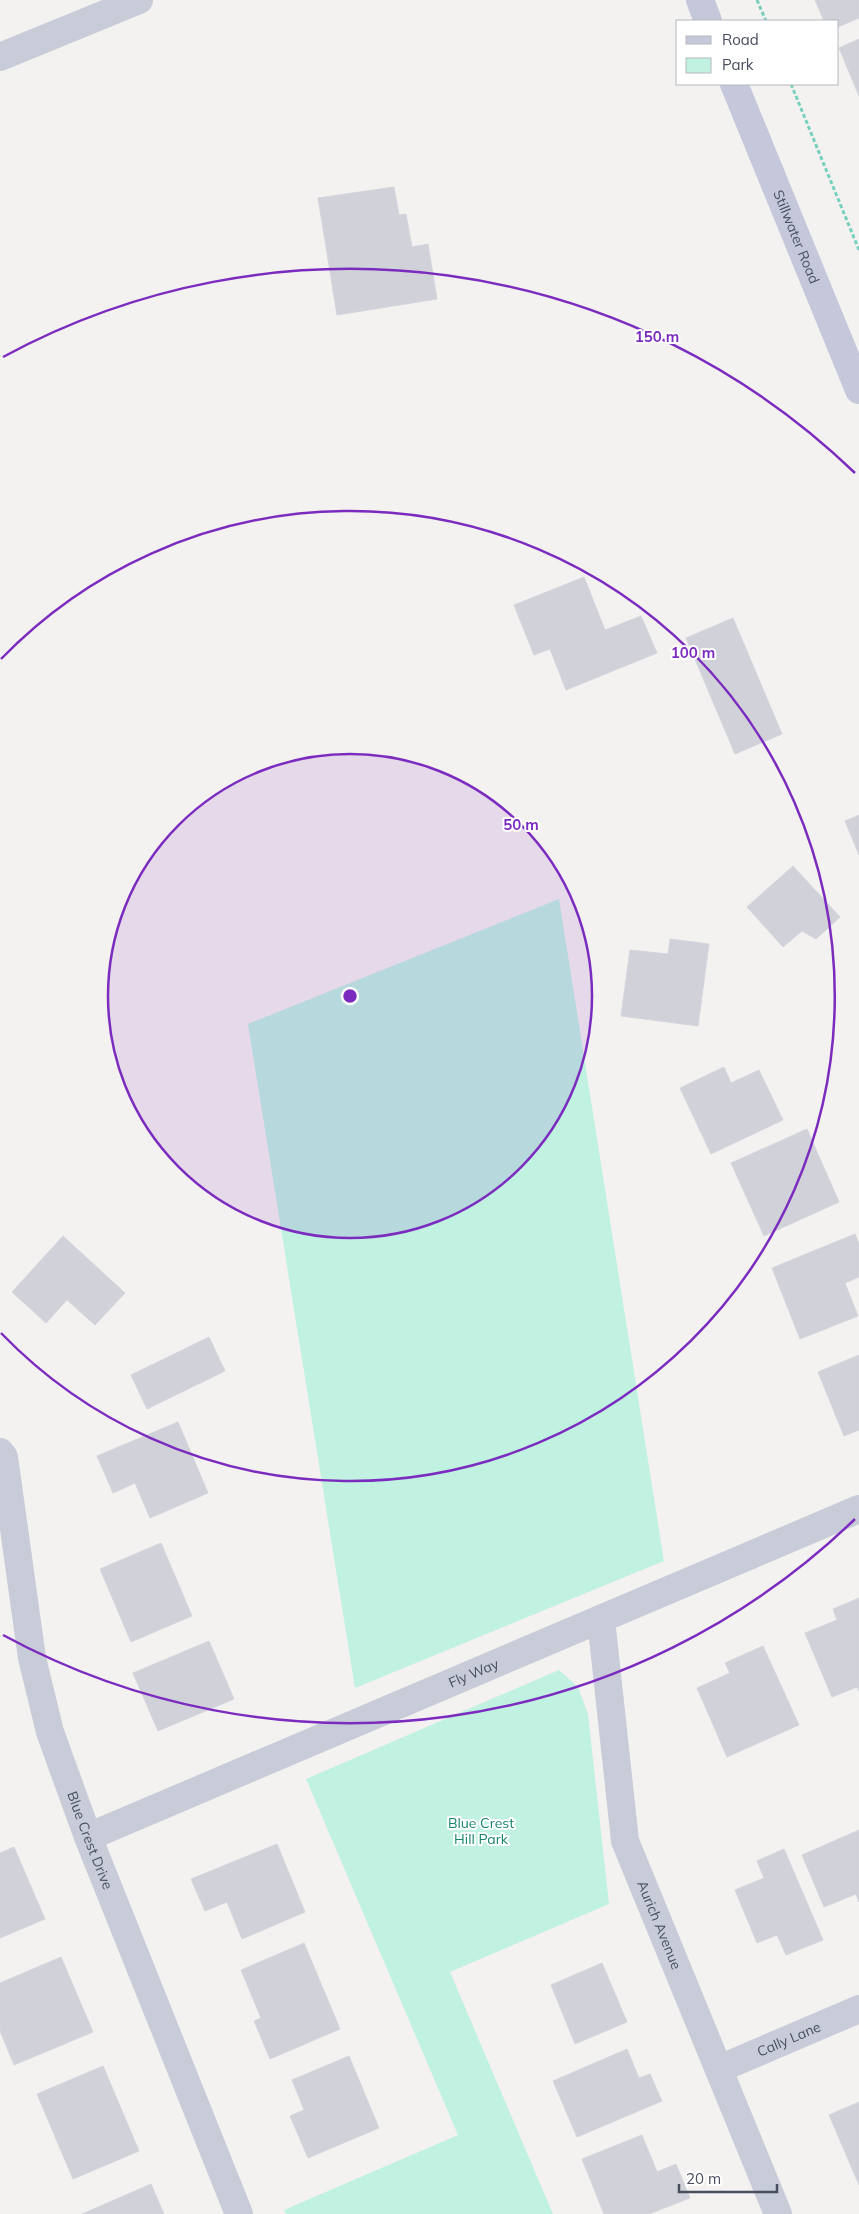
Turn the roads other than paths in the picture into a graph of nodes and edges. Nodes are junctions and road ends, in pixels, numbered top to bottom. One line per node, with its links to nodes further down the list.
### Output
1 (139, 0): 4 (street)
2 (700, 0): 3 (street)
3 (708, 20)
4 (0, 57)
5 (734, 85): 6 (street, Stillwater Road)
6 (859, 390)
7 (0, 1452): 10 (street, Blue Crest Drive)
8 (859, 1510): 9 (street, Fly Way)
9 (601, 1619): 10 (street, Fly Way); 12 (street, Aurich Avenue)
10 (88, 1836): 13 (street, Blue Crest Drive)
11 (859, 2009): 12 (street, Cally Lane)
12 (719, 2069): 14 (street, Aurich Avenue)
13 (239, 2214)
14 (778, 2214)

